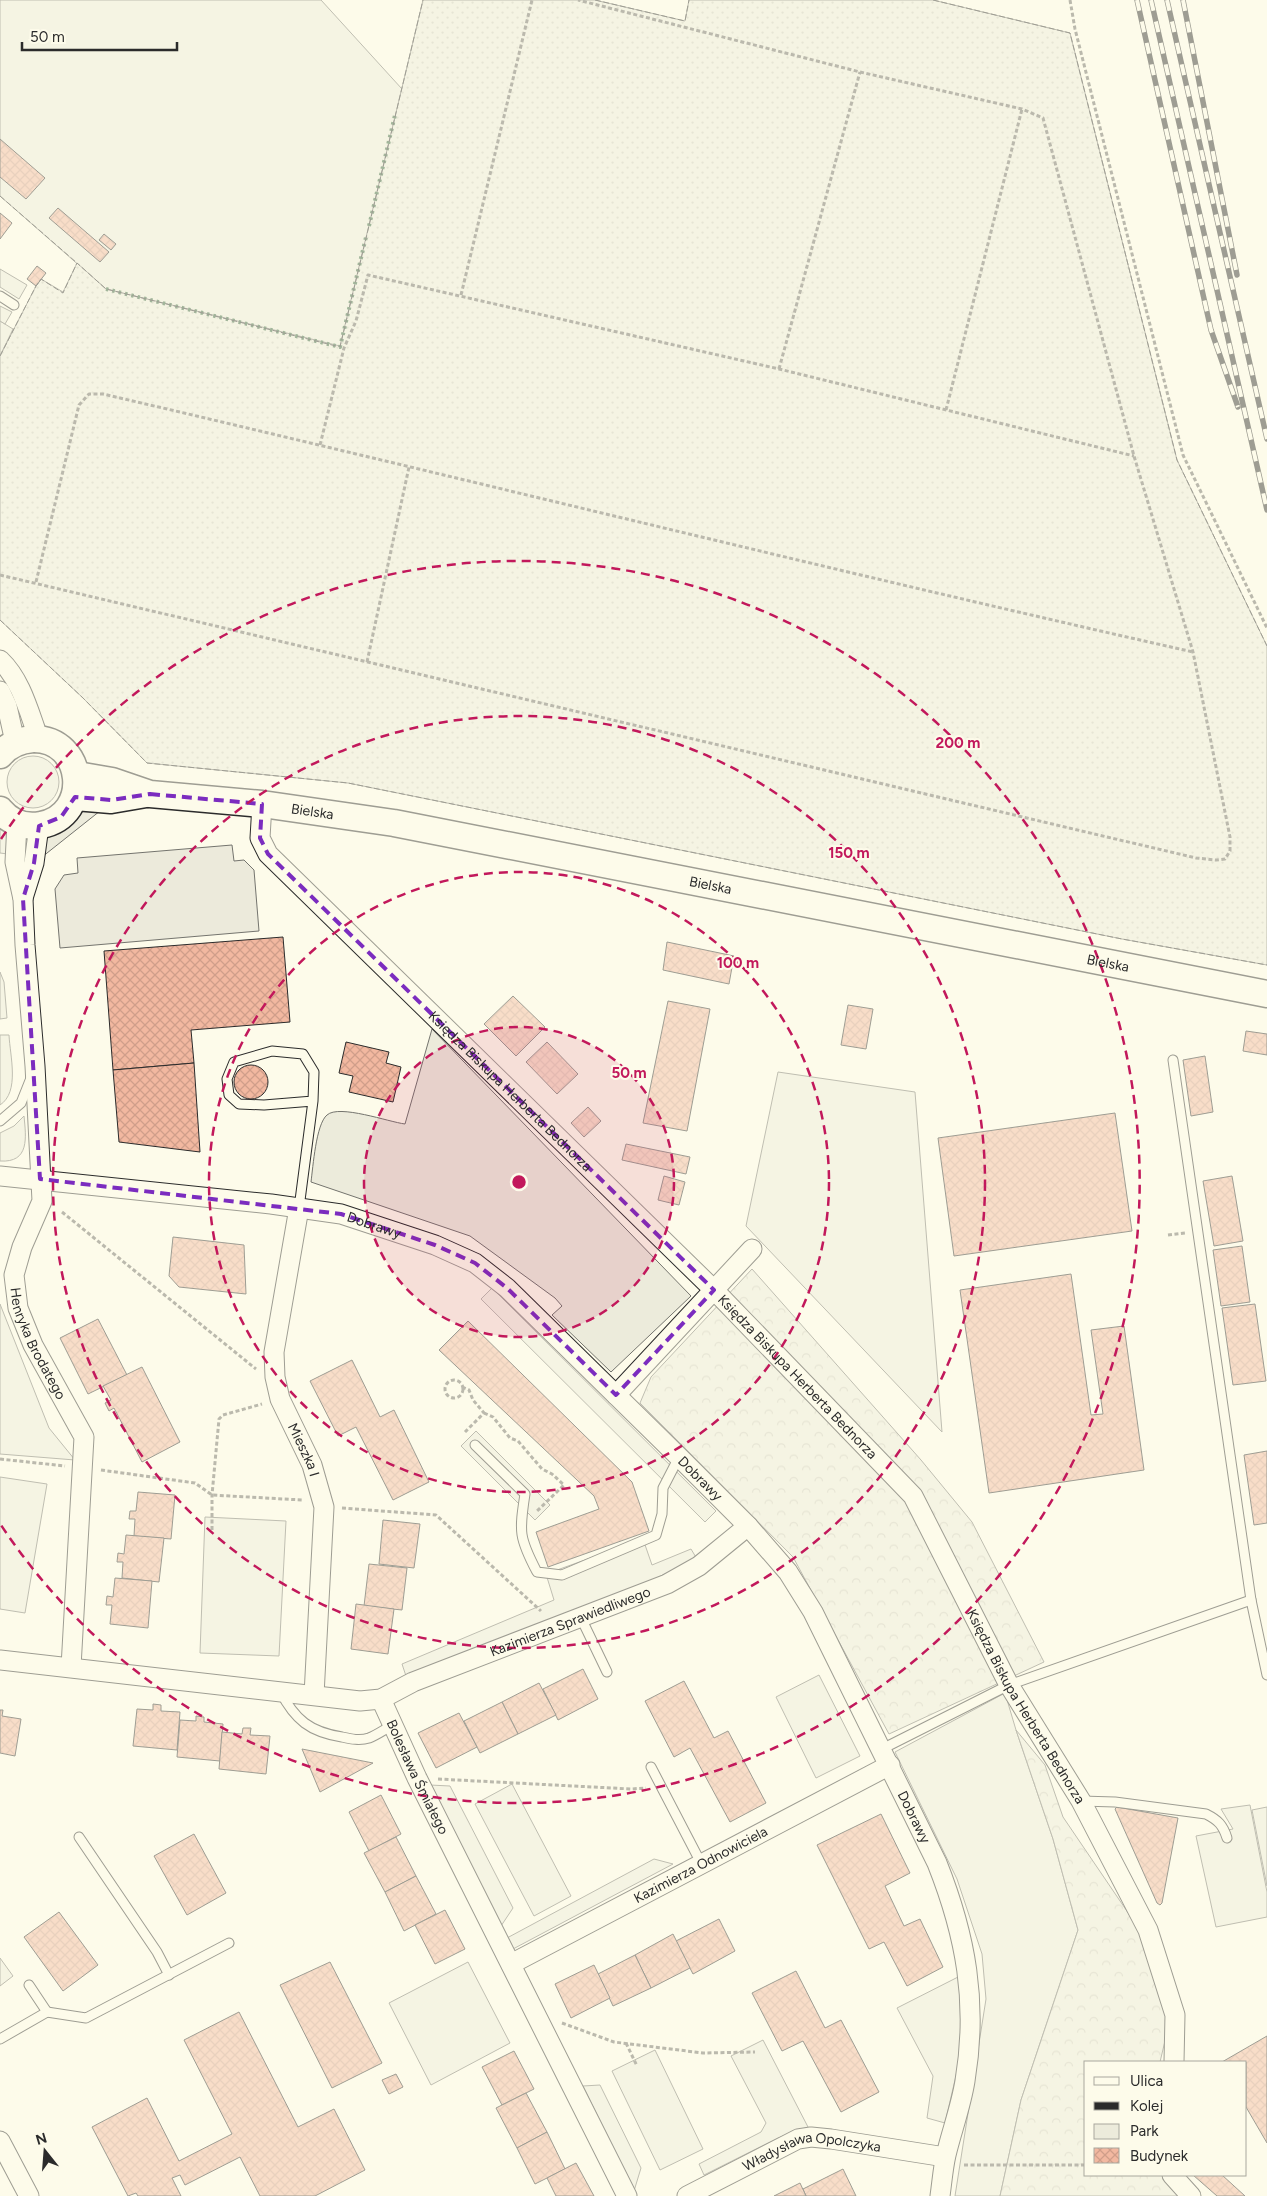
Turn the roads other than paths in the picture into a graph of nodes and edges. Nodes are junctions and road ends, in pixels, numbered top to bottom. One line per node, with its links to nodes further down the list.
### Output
1 (0, 296): 2 (lane)
2 (14, 305)
3 (0, 660): 5 (street)
4 (0, 691): 5 (street)
5 (17, 742): 6 (main road)
6 (76, 786): 7 (main road, Bielska); 8 (main road)
7 (262, 804): 9 (main road, Bielska); 18 (street, Księdza Biskupa Herberta Bednorza)
8 (18, 820): 11 (street, Henryka Brodatego)
9 (1267, 994)
10 (1173, 1060): 23 (lane)
11 (35, 1066): 13 (lane); 15 (street, Henryka Brodatego)
12 (313, 1101): 12 (lane); 16 (lane)
13 (0, 1120)
14 (0, 1176): 15 (street, Dobrawy)
15 (40, 1179): 16 (street, Dobrawy); 26 (street, Henryka Brodatego)
16 (299, 1208): 19 (street, Dobrawy); 31 (street, Mieszka I)
17 (752, 1249): 18 (street)
18 (714, 1290): 19 (street); 29 (street, Księdza Biskupa Herberta Bednorza)
19 (616, 1395): 21 (street, Dobrawy)
20 (475, 1445): 21 (lane)
21 (679, 1457): 22 (street, Dobrawy)
22 (748, 1526): 24 (street, Kazimierza Sprawiedliwego); 34 (street, Dobrawy)
23 (1251, 1600): 28 (lane); 29 (lane)
24 (580, 1618): 27 (lane); 32 (street, Kazimierza Sprawiedliwego)
25 (0, 1660): 26 (street)
26 (71, 1668): 30 (street)
27 (607, 1672)
28 (1267, 1675)
29 (1009, 1685): 34 (lane); 36 (street, Księdza Biskupa Herberta Bednorza)
30 (280, 1691): 31 (street); 33 (lane)
31 (314, 1695): 32 (street)
32 (381, 1699): 33 (street, Bolesława Śmiałego)
33 (393, 1725): 41 (street, Bolesława Śmiałego)
34 (886, 1757): 39 (street, Kazimierza Odnowiciela); 48 (street, Dobrawy)
35 (651, 1766): 39 (lane)
36 (1081, 1801): 38 (lane); 46 (street, Księdza Biskupa Herberta Bednorza)
37 (79, 1837): 42 (lane)
38 (1227, 1838)
39 (701, 1863): 41 (street, Kazimierza Odnowiciela)
40 (229, 1943): 42 (lane)
41 (511, 1964): 51 (street, Bolesława Śmiałego)
42 (169, 1975): 44 (lane)
43 (29, 1984): 44 (lane)
44 (47, 2012): 45 (lane)
45 (0, 2039)
46 (1174, 2061)
47 (0, 2141): 50 (street)
48 (945, 2157): 52 (street, Władysława Opolczyka); 53 (street, Dobrawy)
49 (1173, 2176): 54 (street)
50 (29, 2196)
51 (627, 2196)
52 (687, 2196)
53 (940, 2196)
54 (1191, 2196)

